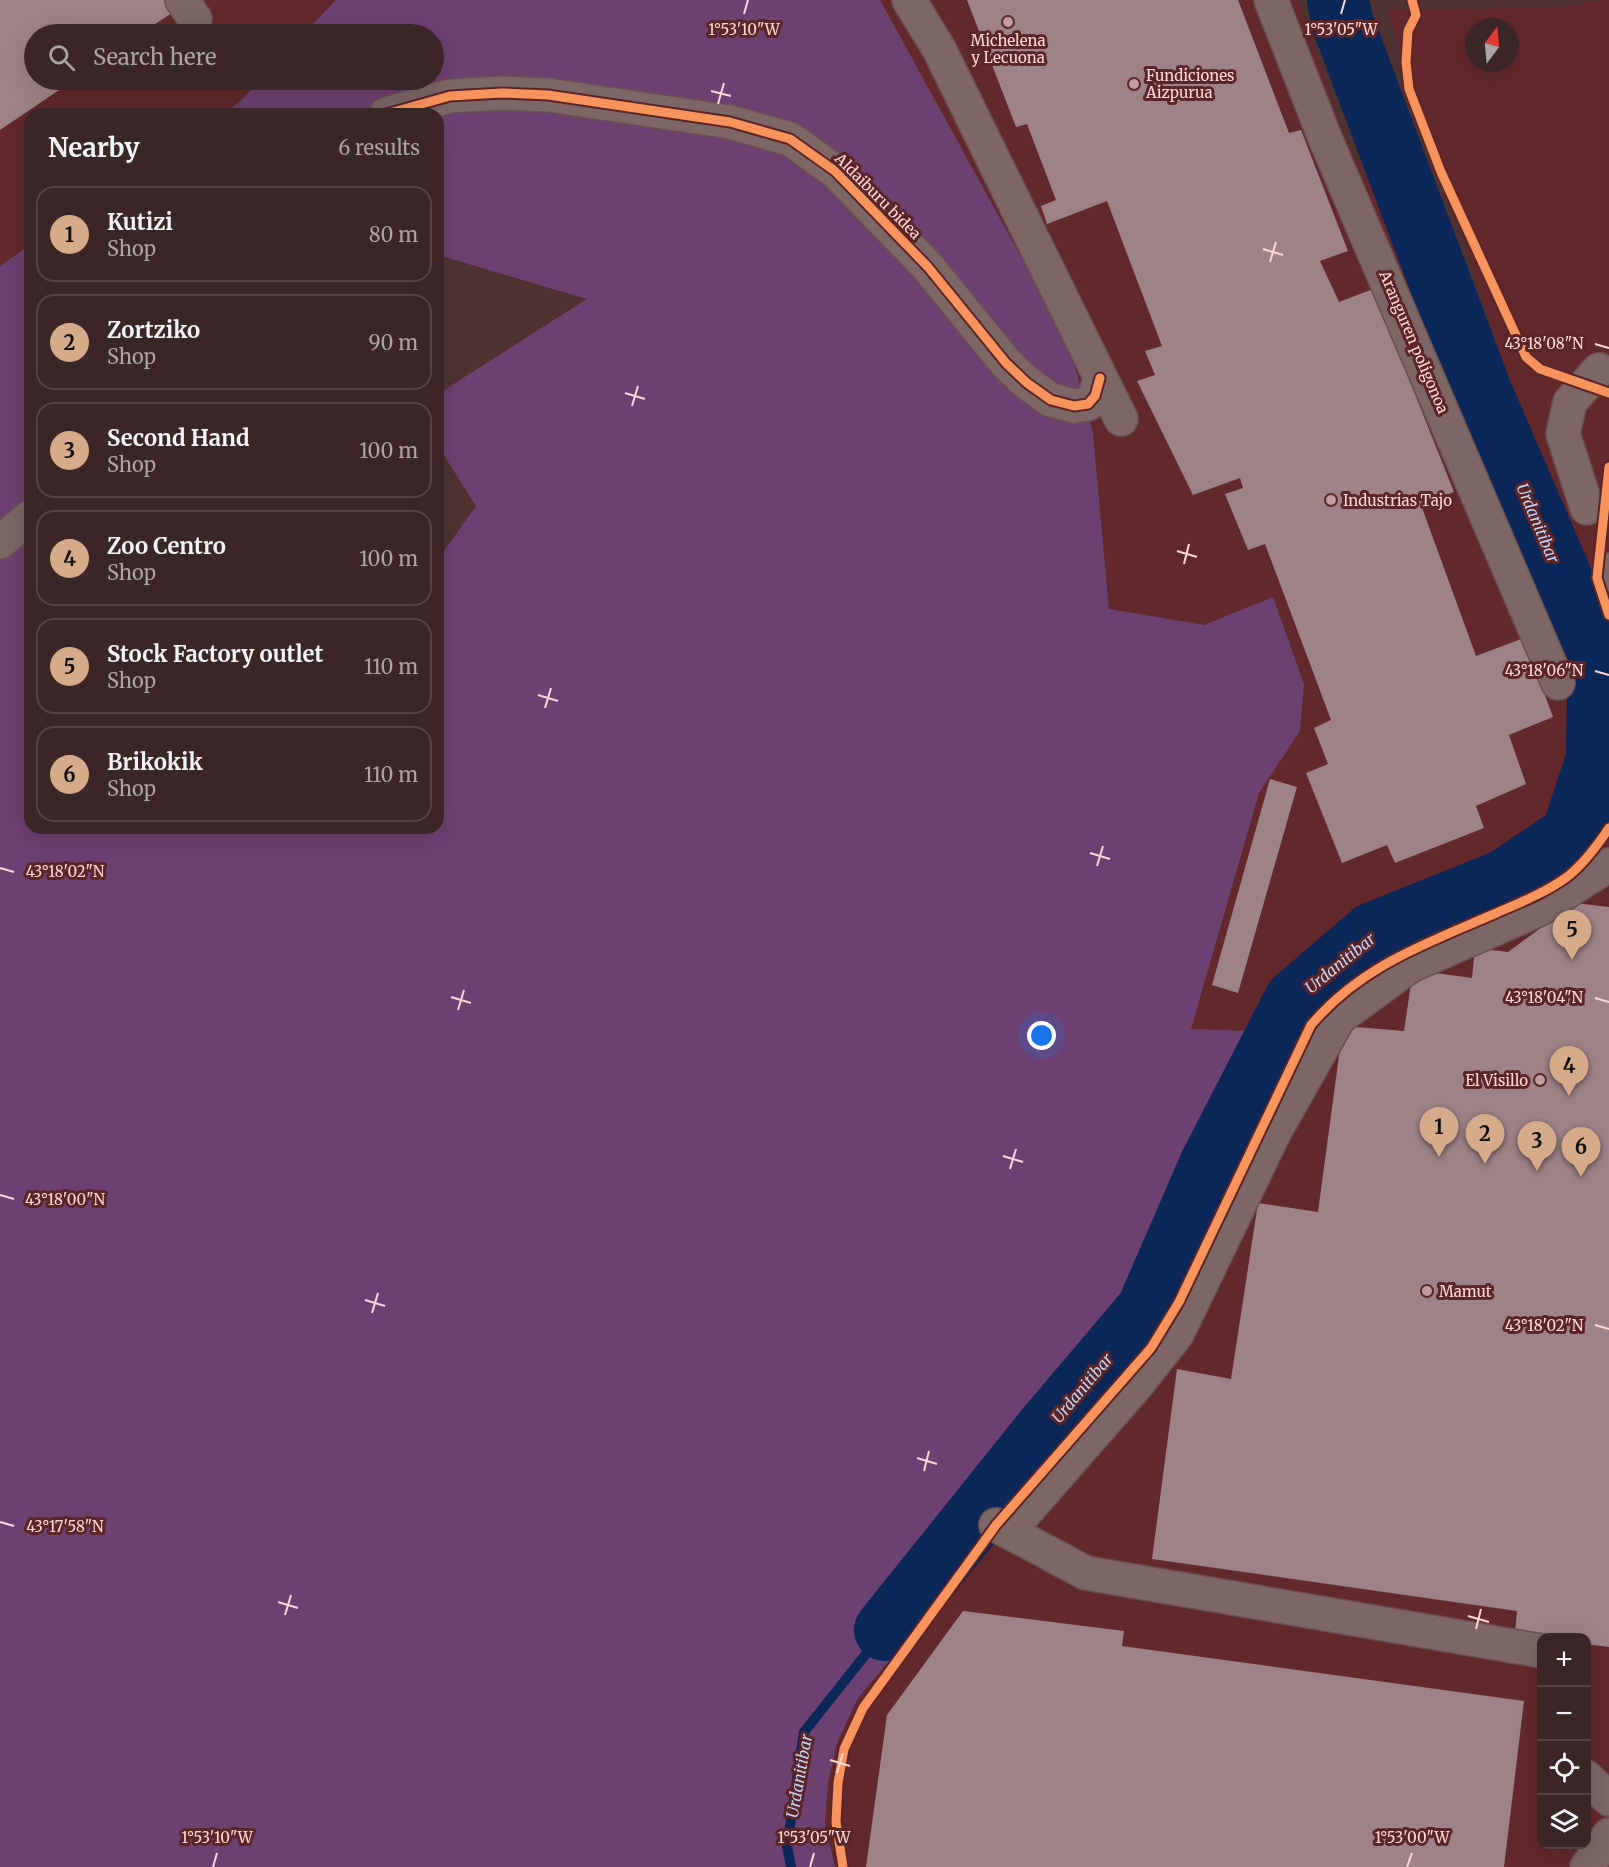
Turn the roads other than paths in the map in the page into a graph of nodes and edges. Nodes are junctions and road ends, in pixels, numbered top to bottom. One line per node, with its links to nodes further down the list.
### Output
1 (909, 0): 5 (street)
2 (1271, 0): 10 (street, Aranguren poligonoa)
3 (407, 108): 5 (street, Aldaiburu bidea)
4 (1599, 370): 7 (street)
5 (1101, 378): 6 (street)
6 (1120, 419)
7 (1587, 508)
8 (24, 522): 9 (street)
9 (0, 542)
10 (1558, 683)
11 (1609, 864): 12 (street)
12 (1537, 1650)
13 (1591, 1781): 14 (street)
14 (1609, 1799)
15 (1609, 1835): 16 (street)
16 (1587, 1867)

